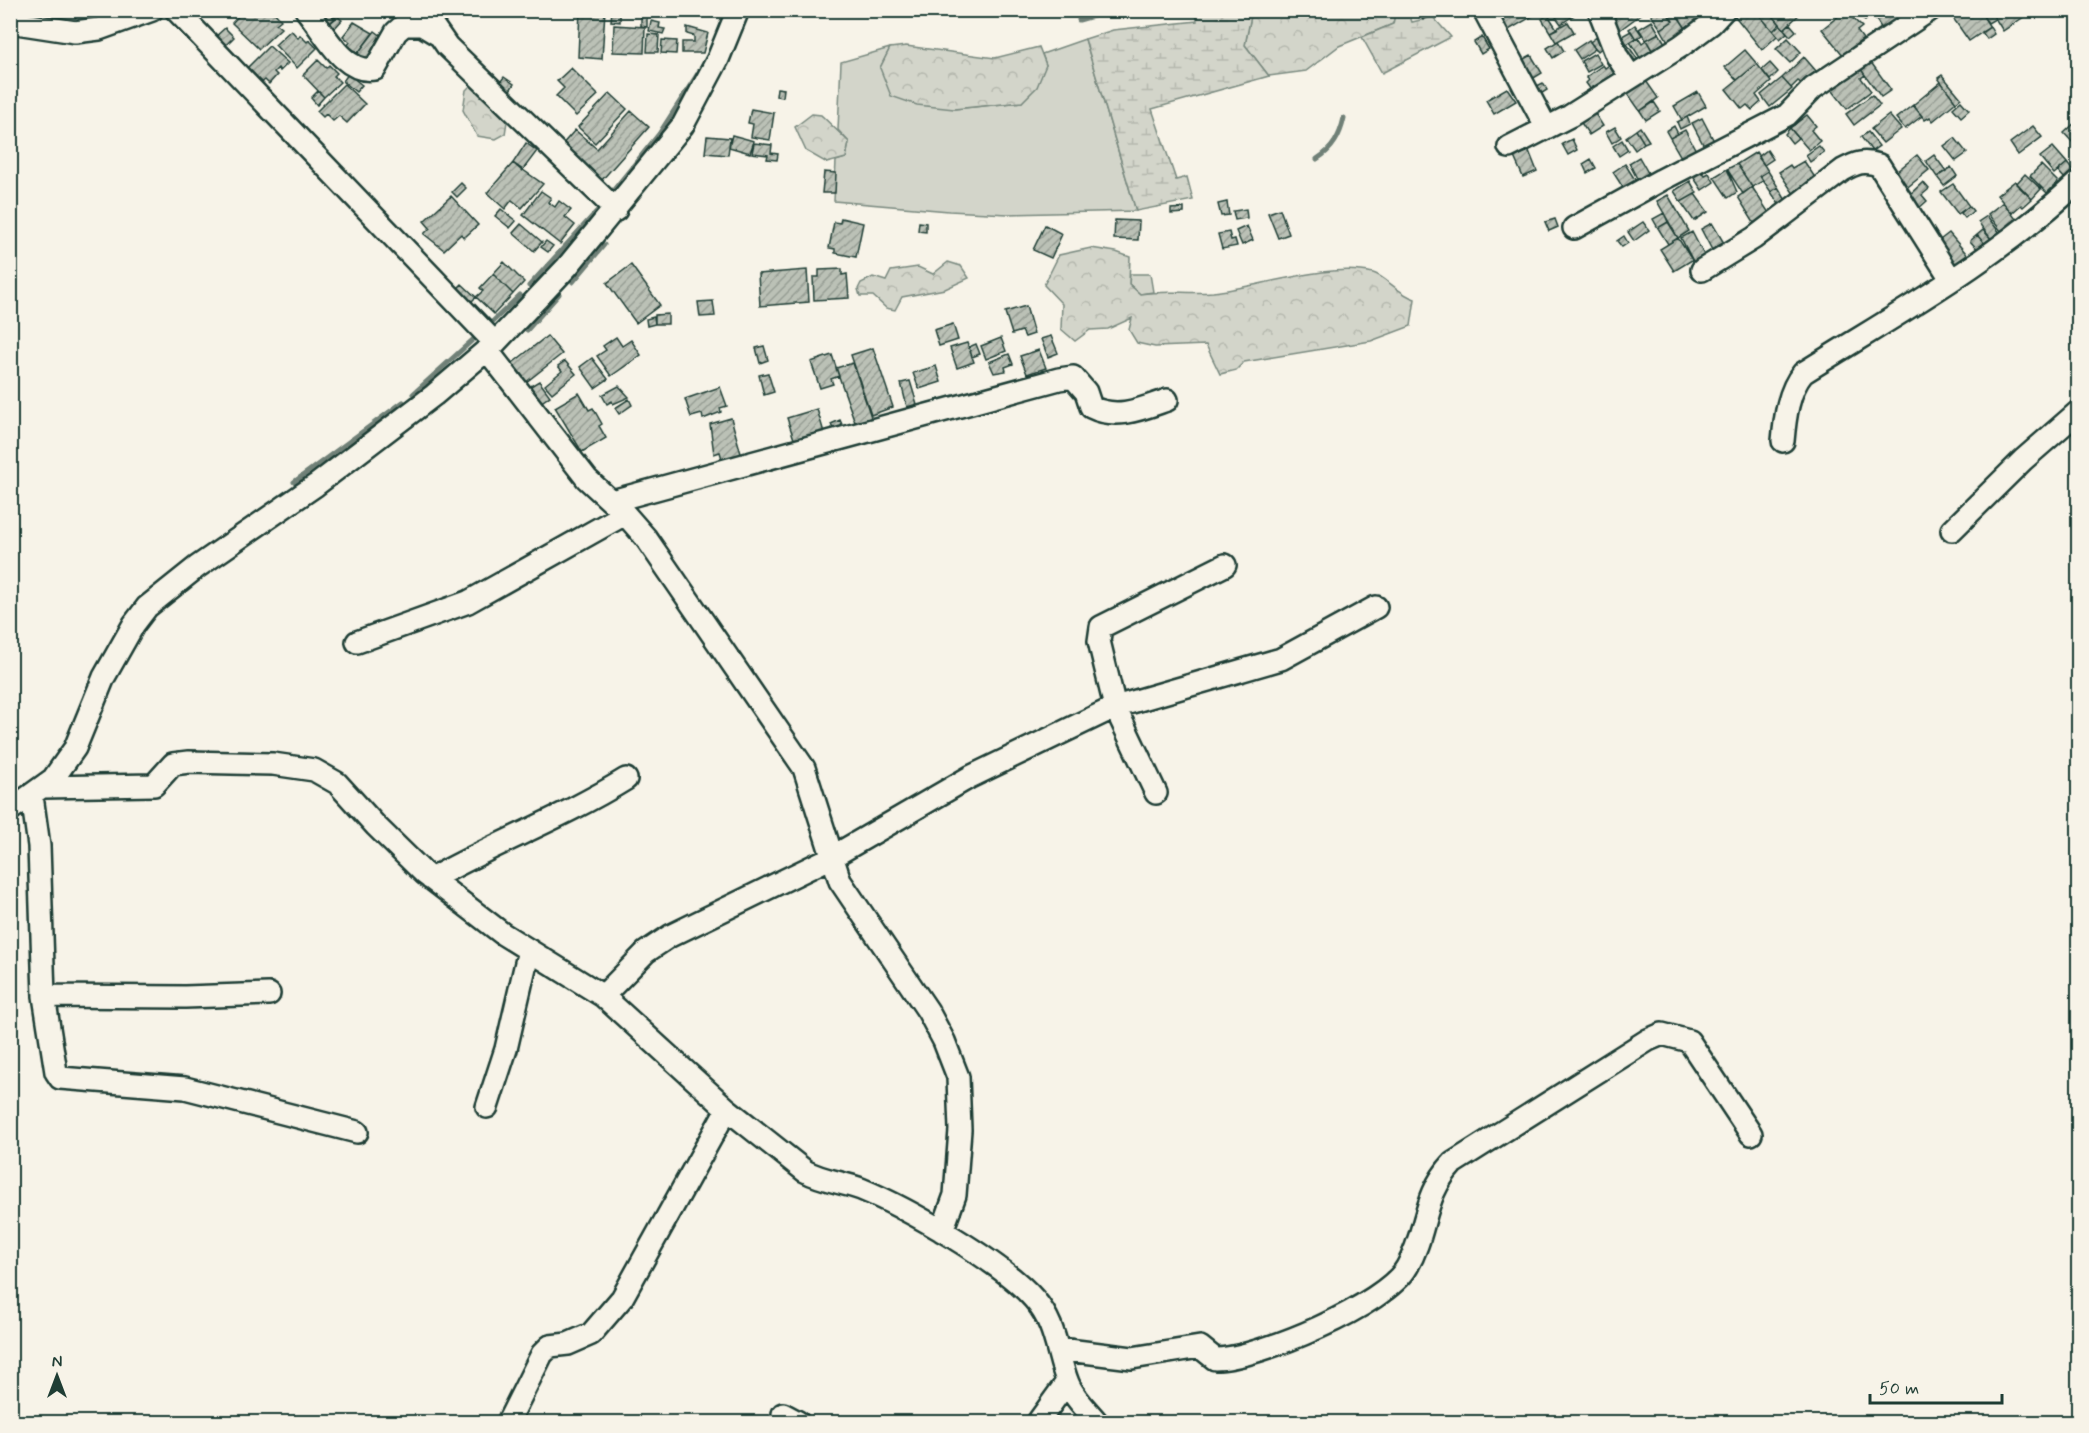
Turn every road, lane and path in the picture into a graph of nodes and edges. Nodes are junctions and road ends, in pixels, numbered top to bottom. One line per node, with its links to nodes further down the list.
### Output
1 (152, 10): 10 (street)
2 (176, 10): 20 (street)
3 (306, 10): 11 (street)
4 (422, 10): 11 (street)
5 (738, 10): 16 (street)
6 (1484, 10): 13 (street)
7 (1599, 10): 12 (street)
8 (1724, 10): 12 (street)
9 (1930, 10): 17 (street)
10 (10, 22)
11 (440, 36): 16 (street)
12 (1631, 77): 13 (street)
13 (1546, 128): 14 (street)
14 (1509, 147)
15 (2079, 182): 19 (street)
16 (616, 210): 20 (street)
17 (1574, 228)
18 (1702, 270): 19 (street)
19 (1951, 279): 23 (street)
20 (491, 347): 24 (street); 31 (street)
21 (1167, 400): 24 (street)
22 (2079, 412): 25 (street)
23 (1783, 441)
24 (619, 507): 28 (street); 34 (street)
25 (1952, 530)
26 (1225, 565): 29 (street)
27 (1376, 607): 29 (street)
28 (357, 642)
29 (1115, 707): 32 (street); 34 (street)
30 (626, 779): 35 (street)
31 (38, 792): 33 (street); 35 (street); 38 (street)
32 (1156, 793)
33 (10, 810)
34 (832, 857): 39 (street); 44 (street)
35 (431, 879): 36 (street)
36 (529, 950): 39 (street); 40 (street)
37 (269, 994): 38 (street)
38 (44, 996): 42 (street)
39 (603, 996): 41 (street)
40 (487, 1107)
41 (727, 1109): 44 (street); 47 (street)
42 (357, 1132)
43 (1751, 1134): 45 (street)
44 (942, 1231): 45 (street)
45 (1060, 1349): 46 (street)
46 (1067, 1382): 48 (street); 49 (street)
47 (508, 1422)
48 (1038, 1422)
49 (1098, 1422)

